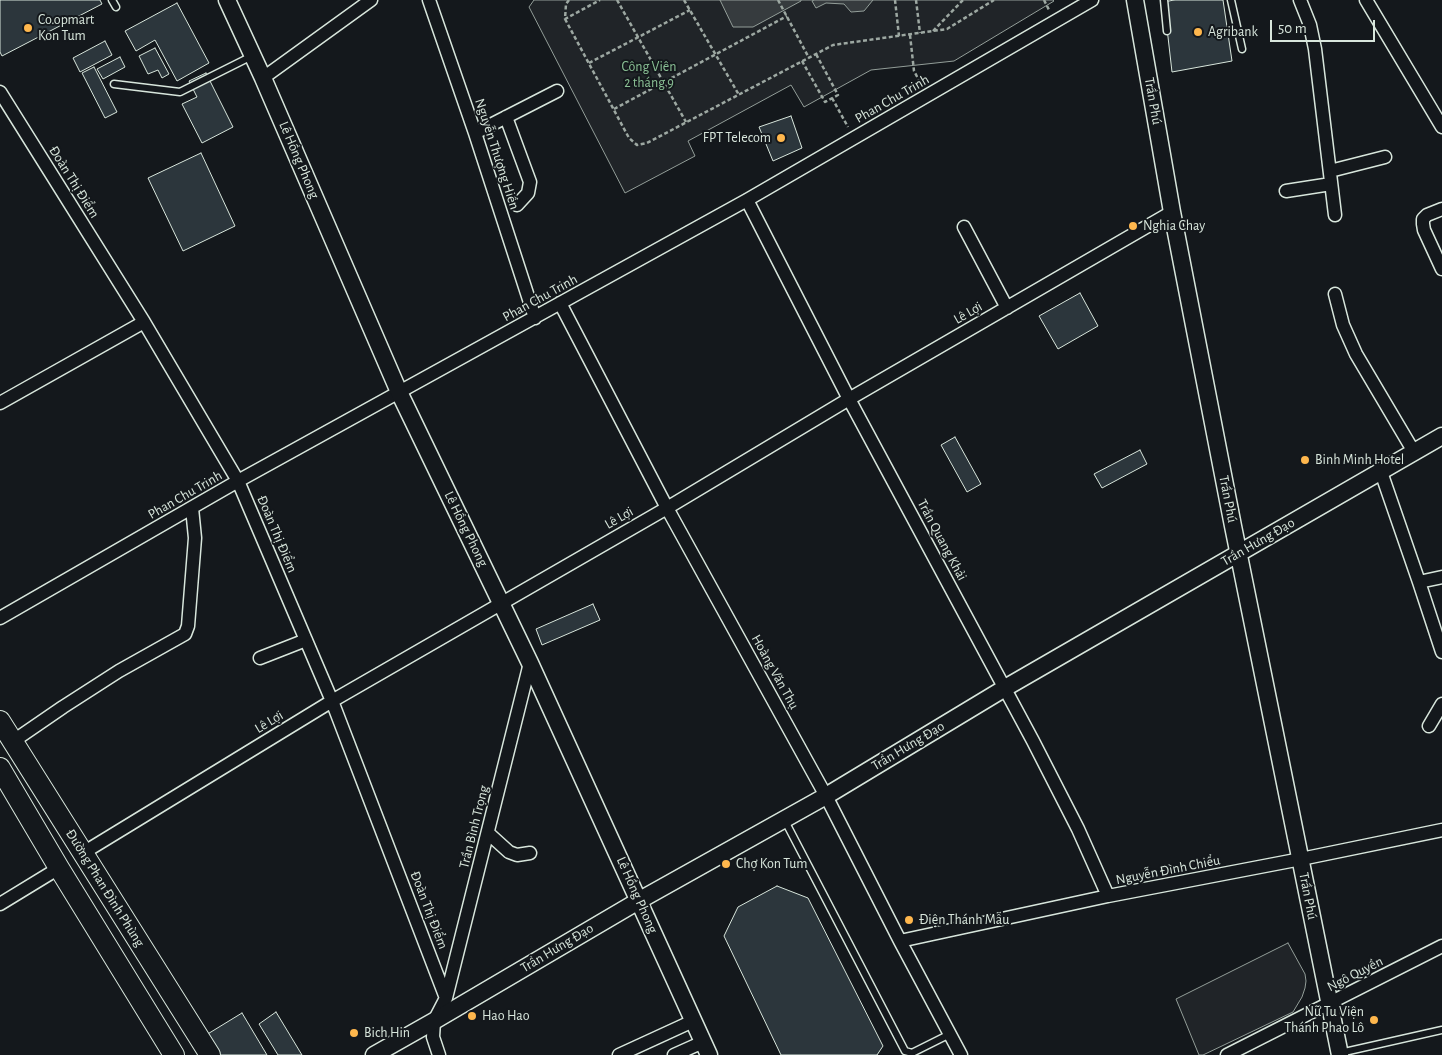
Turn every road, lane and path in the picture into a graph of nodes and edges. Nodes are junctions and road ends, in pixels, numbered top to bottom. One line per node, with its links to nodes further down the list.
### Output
1 (112, 0): 20 (lane)
2 (227, 0): 33 (street, Lê Hồng Phong)
3 (371, 0): 37 (street)
4 (429, 0): 49 (street, Nguyễn Thượng Hiền)
5 (569, 0): 23 (path)
6 (600, 0): 23 (path)
7 (617, 0): 29 (path)
8 (684, 0): 21 (path)
9 (778, 0): 22 (path)
10 (896, 0): 28 (path)
11 (916, 0): 26 (path)
12 (963, 0): 24 (path)
13 (994, 0): 24 (path)
14 (1092, 0): 43 (street, Phan Chu Trinh)
15 (1135, 0): 57 (street, Trần Phú)
16 (1164, 0): 25 (lane)
17 (1230, 0): 30 (lane)
18 (1300, 0): 52 (street)
19 (1366, 0): 48 (street)
20 (116, 7)
21 (690, 10): 29 (path); 31 (path)
22 (786, 14): 31 (path); 34 (path)
23 (565, 19): 36 (path)
24 (933, 31): 26 (path)
25 (1167, 31)
26 (920, 33): 27 (path)
27 (910, 35): 28 (path); 43 (path)
28 (899, 36): 32 (path)
29 (638, 37): 36 (path); 38 (path)
30 (1242, 49)
31 (716, 54): 38 (path); 42 (path)
32 (816, 54): 34 (path); 44 (path)
33 (253, 55): 37 (street, Lê Hồng Phong); 39 (lane)
34 (808, 58): 35 (path)
35 (802, 61): 42 (path); 44 (path)
36 (589, 63): 45 (path)
37 (264, 78): 66 (street, Lê Hồng Phong)
38 (664, 82): 45 (path); 47 (path)
39 (114, 84)
40 (557, 91): 46 (street)
41 (0, 92): 65 (street, Đoàn Thị Điểm)
42 (739, 95): 47 (path)
43 (928, 95): 50 (street, Phan Chu Trinh)
44 (832, 98): 50 (path)
45 (614, 110): 47 (path)
46 (506, 117): 49 (street); 55 (street)
47 (686, 122)
48 (1442, 127)
49 (475, 134): 64 (street, Nguyễn Thượng Hiền)
50 (854, 138): 54 (street, Phan Chu Trinh)
51 (1385, 157): 52 (street)
52 (1330, 178): 53 (street); 58 (street)
53 (1286, 191)
54 (747, 200): 62 (street, Phan Chu Trinh); 67 (street, Trần Quang Khải)
55 (517, 205)
56 (1442, 209): 60 (street)
57 (1172, 212): 63 (street, Lê Lợi); 75 (street, Trần Phú)
58 (1335, 215)
59 (964, 227): 63 (street)
60 (1442, 269)
61 (1335, 294): 70 (street)
62 (560, 303): 64 (street, Phan Chu Trinh); 74 (street, Hoàng Văn Thụ)
63 (1007, 308): 67 (street, Lê Lợi)
64 (534, 318): 66 (street, Phan Chu Trinh)
65 (144, 322): 68 (street); 72 (street, Đoàn Thị Điểm)
66 (399, 392): 72 (street, Phan Chu Trinh); 78 (street, Lê Hồng Phong)
67 (849, 400): 74 (street, Lê Lợi); 84 (street, Trần Quang Khải)
68 (0, 403)
69 (1442, 436): 70 (street, Trần Hưng Đạo)
70 (1414, 452): 71 (street, Trần Hưng Đạo)
71 (1380, 472): 75 (street, Trần Hưng Đạo); 77 (street)
72 (238, 482): 73 (street, Phan Chu Trinh); 80 (street, Đoàn Thị Điểm)
73 (192, 508): 79 (street, Phan Chu Trinh); 89 (street)
74 (667, 508): 78 (street, Lê Lợi); 91 (street, Hoàng Văn Thụ)
75 (1239, 552): 84 (street, Trần Hưng Đạo); 97 (street, Trần Phú)
76 (1442, 577): 77 (street)
77 (1419, 582): 81 (street)
78 (502, 604): 83 (street, Lê Hồng Phong); 85 (street, Lê Lợi)
79 (0, 618)
80 (306, 640): 82 (street); 85 (street, Đoàn Thị Điểm)
81 (1442, 652)
82 (260, 658)
83 (530, 663): 94 (street, Trần Bình Trọng); 100 (street, Lê Hồng Phong)
84 (1005, 688): 91 (street, Trần Hưng Đạo); 99 (street, Trần Quang Khải)
85 (332, 701): 95 (street, Lê Lợi); 104 (street, Đoàn Thị Điểm)
86 (1442, 704): 88 (street)
87 (0, 721): 89 (main road, Đường Phan Đình Phùng)
88 (1429, 726)
89 (12, 742): 95 (main road, Đường Phan Đình Phùng)
90 (0, 768): 98 (main road, Đường Phan Đình Phùng)
91 (826, 796): 92 (street, Trần Hưng Đạo); 102 (street, Hoàng Văn Thụ)
92 (784, 819): 100 (street, Trần Hưng Đạo); 109 (lane)
93 (1442, 830): 97 (street, Nguyễn Đình Chiểu)
94 (488, 833): 96 (street); 104 (street, Trần Bình Trọng)
95 (84, 853): 113 (main road, Đường Phan Đình Phùng)
96 (530, 853)
97 (1301, 859): 99 (street, Nguyễn Đình Chiểu); 105 (street, Trần Phú)
98 (59, 868): 101 (street); 112 (main road, Đường Phan Đình Phùng)
99 (1108, 896): 102 (street, Nguyễn Đình Chiểu)
100 (640, 900): 106 (street, Trần Hưng Đạo); 107 (street, Lê Hồng Phong)
101 (0, 904)
102 (900, 942): 109 (street, Hoàng Văn Thụ)
103 (1442, 946): 105 (street, Ngô Quyền)
104 (446, 998): 106 (street)
105 (1330, 1003): 111 (street, Trần Phú); 119 (street, Ngô Quyền)
106 (434, 1021): 114 (street, Trần Hưng Đạo); 115 (street)
107 (693, 1021): 110 (street, Lê Hồng Phong); 116 (street)
108 (1442, 1030): 111 (lane)
109 (950, 1034): 118 (street, Hoàng Văn Thụ)
110 (706, 1048): 117 (street)
111 (1340, 1054)
112 (174, 1055)
113 (210, 1055)
114 (374, 1055)
115 (439, 1055)
116 (619, 1055)
117 (674, 1055)
118 (961, 1055)
119 (1227, 1055)

